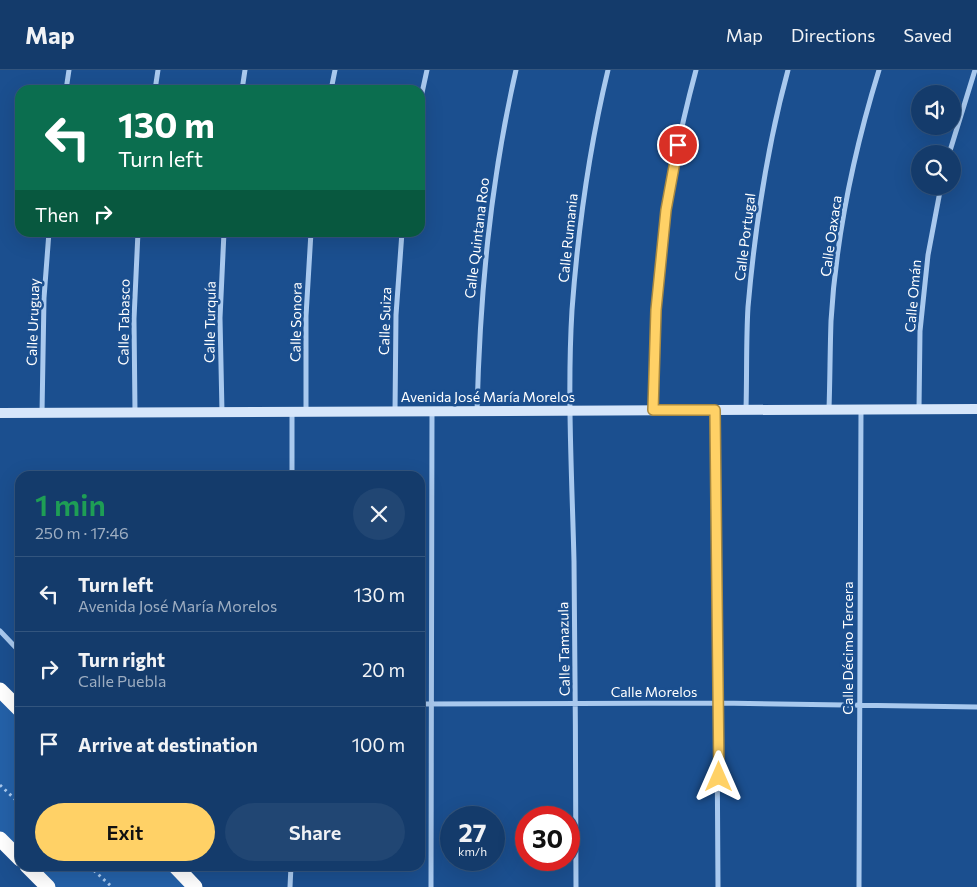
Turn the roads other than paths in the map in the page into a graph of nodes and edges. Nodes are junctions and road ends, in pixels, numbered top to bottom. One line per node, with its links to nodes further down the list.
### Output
1 (69, 70): 12 (street)
2 (158, 70): 13 (street)
3 (245, 70): 14 (street)
4 (335, 70): 15 (street)
5 (427, 70): 16 (street)
6 (516, 70): 34 (street, Calle Quintana Roo)
7 (608, 70): 28 (street, Calle Rumania)
8 (696, 70): 29 (street)
9 (788, 70): 31 (street, Calle Portugal)
10 (879, 70): 24 (street, Calle Oaxaca)
11 (975, 70): 17 (street)
12 (67, 85)
13 (156, 85)
14 (243, 85)
15 (332, 85)
16 (424, 85)
17 (952, 145)
18 (939, 195): 26 (street, Calle Omán)
19 (49, 237): 40 (street, Calle Uruguay)
20 (138, 237): 35 (street, Calle Tabasco)
21 (224, 237): 36 (street, Calle Turquía)
22 (311, 237): 38 (street, Calle Sonora)
23 (402, 237): 32 (street, Calle Suiza)
24 (829, 409): 25 (street, Avenida José María Morelos); 31 (street, Avenida José María Morelos)
25 (861, 409): 26 (street, Avenida José María Morelos); 50 (street, Calle Décimo Tercera)
26 (919, 409): 27 (street, Avenida José María Morelos)
27 (977, 409)
28 (571, 410): 29 (street, Avenida José María Morelos); 34 (street, Avenida José María Morelos); 45 (street, Calle Tamazula)
29 (653, 410): 30 (street, Avenida José María Morelos)
30 (715, 410): 31 (street, Avenida José María Morelos); 46 (street)
31 (746, 410)
32 (395, 411): 33 (street, Avenida José María Morelos); 38 (street, Avenida José María Morelos)
33 (432, 411): 34 (street, Avenida José María Morelos); 48 (street)
34 (477, 411)
35 (135, 412): 36 (street, Avenida José María Morelos); 40 (street, Avenida José María Morelos)
36 (222, 412): 37 (street, Avenida José María Morelos)
37 (292, 412): 38 (street, Avenida José María Morelos); 41 (street)
38 (306, 412)
39 (0, 413): 40 (street, Avenida José María Morelos)
40 (42, 413)
41 (292, 471)
42 (0, 631): 43 (street)
43 (15, 647)
44 (0, 690): 49 (highway)
45 (576, 703): 46 (street, Calle Morelos); 48 (street, Calle Morelos); 61 (street, Calle Tamazula)
46 (719, 703): 50 (street, Calle Morelos); 62 (street)
47 (425, 704): 48 (street, Calle Morelos)
48 (430, 704): 60 (street)
49 (15, 705)
50 (859, 705): 51 (street, Calle Morelos); 63 (street, Calle Décimo Tercera)
51 (977, 707)
52 (0, 839): 53 (highway)
53 (15, 854)
54 (32, 871): 57 (highway)
55 (180, 871): 58 (highway)
56 (291, 871): 59 (street)
57 (48, 887)
58 (195, 887)
59 (290, 887)
60 (431, 887)
61 (576, 887)
62 (718, 887)
63 (859, 887)

